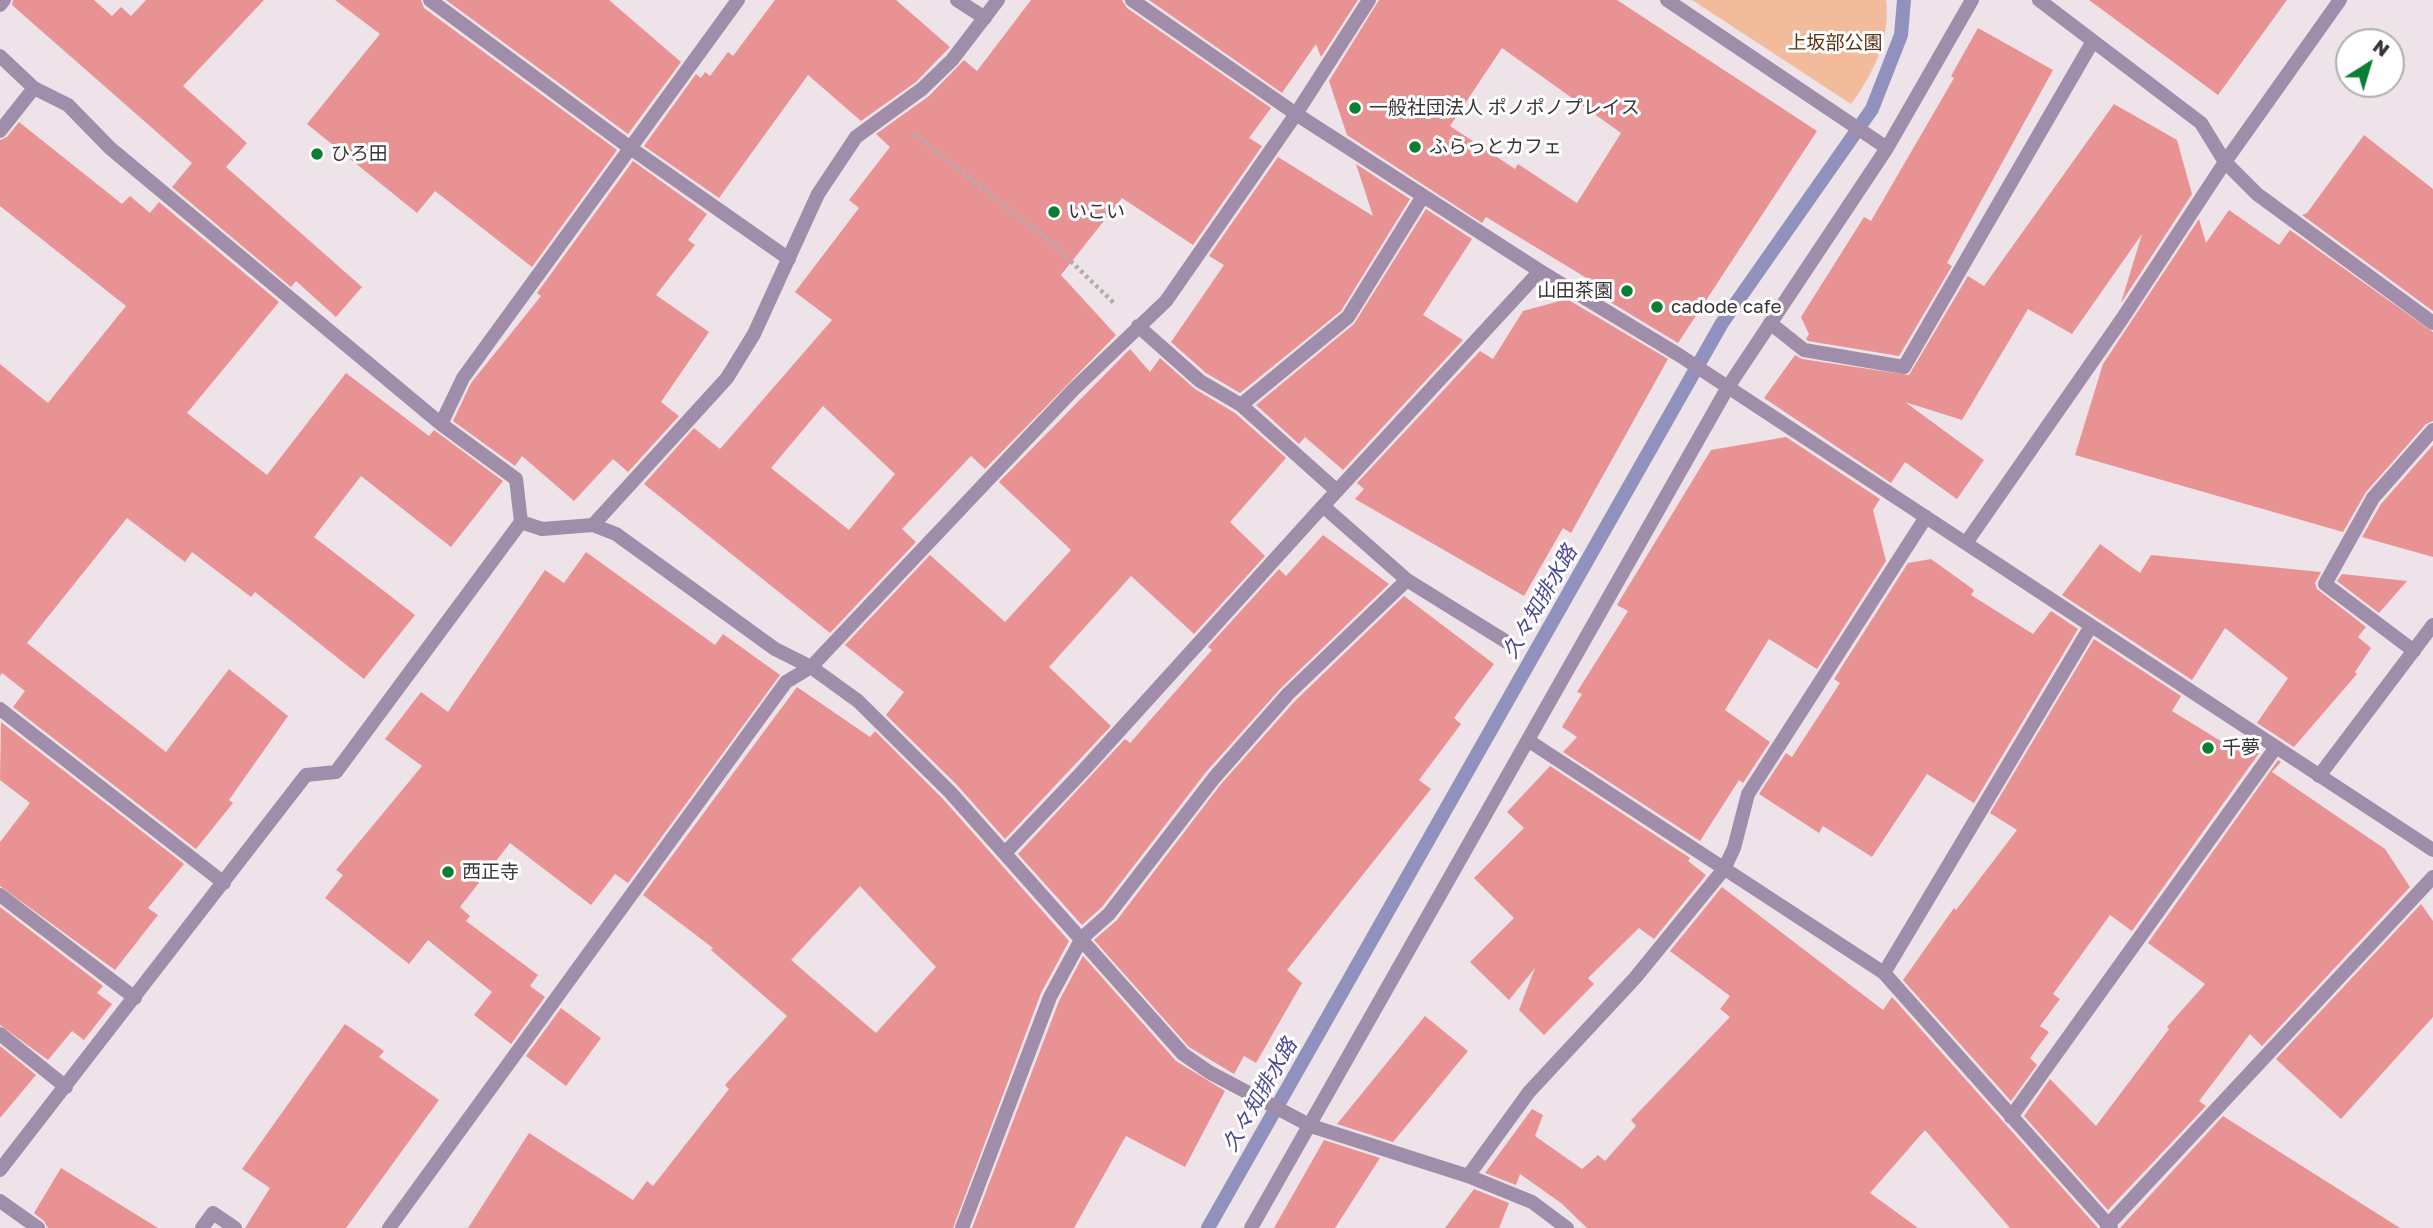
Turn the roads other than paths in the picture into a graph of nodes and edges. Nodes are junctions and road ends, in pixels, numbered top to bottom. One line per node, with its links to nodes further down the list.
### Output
1 (4, 0): 12 (street)
2 (430, 0): 19 (street)
3 (738, 0): 19 (street)
4 (957, 0): 13 (street)
5 (998, 0): 13 (street)
6 (1132, 0): 17 (street)
7 (1369, 0): 17 (street)
8 (1667, 0): 20 (street)
9 (1972, 0): 20 (street)
10 (2039, 0): 14 (street)
11 (2340, 0): 21 (street)
12 (0, 5)
13 (985, 18): 23 (street)
14 (2093, 41): 21 (street); 25 (street)
15 (0, 57): 16 (street)
16 (34, 88): 18 (street); 30 (street)
17 (1296, 114): 22 (street); 27 (street)
18 (0, 131)
19 (629, 147): 23 (street); 30 (street)
20 (1887, 148): 25 (street)
21 (2225, 162): 26 (street); 37 (street)
22 (1423, 196): 24 (street); 29 (street)
23 (789, 259): 36 (street)
24 (1540, 271): 28 (street); 32 (street)
25 (1770, 323): 28 (street)
26 (2433, 323)
27 (1138, 326): 29 (street); 43 (street)
28 (1727, 387): 34 (street); 45 (street)
29 (1241, 405): 32 (street)
30 (441, 424): 35 (street)
31 (2433, 430): 42 (street)
32 (1337, 491): 33 (street)
33 (1323, 506): 38 (street); 49 (street)
34 (1926, 517): 37 (street); 50 (street)
35 (522, 522): 36 (street); 52 (street)
36 (593, 525): 43 (street)
37 (1966, 543): 40 (street)
38 (1407, 580): 41 (street); 54 (street)
39 (2433, 625): 42 (street)
40 (2091, 626): 46 (street); 55 (street)
41 (1510, 644)
42 (2414, 651): 47 (street)
43 (811, 667): 49 (street); 68 (street)
44 (0, 709): 52 (street)
45 (1529, 741): 50 (street); 60 (street)
46 (2276, 747): 47 (street); 59 (street)
47 (2319, 776): 48 (street)
48 (2433, 850)
49 (1005, 853): 54 (street)
50 (1724, 869): 55 (street); 62 (street)
51 (2433, 877): 64 (street)
52 (224, 883): 56 (street)
53 (0, 895): 56 (street)
54 (1082, 938): 60 (street); 69 (street)
55 (1884, 973): 59 (street)
56 (135, 998): 58 (street)
57 (0, 1034): 58 (street)
58 (66, 1087): 61 (street)
59 (2011, 1117): 64 (street)
60 (1311, 1126): 62 (street); 70 (street)
61 (0, 1170)
62 (1468, 1176): 71 (street)
63 (0, 1201): 65 (street)
64 (2109, 1227)
65 (38, 1228)
66 (202, 1228): 67 (street)
67 (235, 1228)
68 (389, 1228)
69 (962, 1228)
70 (1251, 1228)
71 (1567, 1228)

